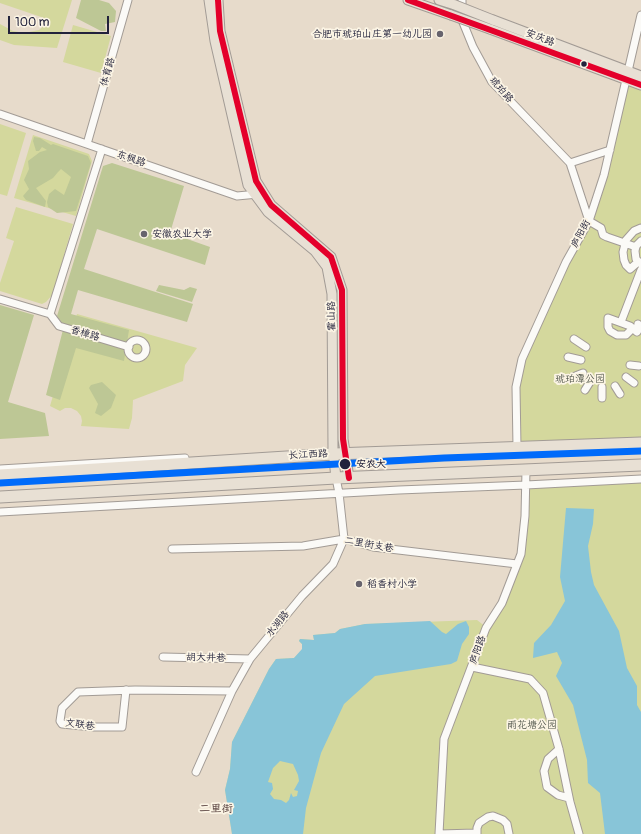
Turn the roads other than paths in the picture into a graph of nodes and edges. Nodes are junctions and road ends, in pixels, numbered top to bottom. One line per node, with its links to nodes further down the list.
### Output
1 (128, 0): 12 (street, 体育路)
2 (209, 0): 16 (main road, 霍山路)
3 (218, 0): 16 (main road, 霍山路)
4 (408, 0): 8 (main road, 安庆路, bridge)
5 (439, 0): 6 (main road, 安庆路)
6 (458, 3): 8 (main road, 安庆路, bridge); 15 (street, 琥珀路)
7 (641, 15): 8 (street, 庐阳街)
8 (627, 75): 9 (main road, 安庆路); 10 (main road, 安庆路); 14 (street, 庐阳街)
9 (641, 76)
10 (641, 85)
11 (0, 114): 12 (street, 东枫路)
12 (87, 144): 13 (street, 东枫路)
13 (102, 149): 16 (street, 东枫路); 25 (street)
14 (610, 150): 15 (street); 17 (street, 庐阳街)
15 (570, 163): 17 (street)
16 (259, 194): 47 (main road, 霍山路); 48 (main road, 霍山路)
17 (589, 221): 20 (street); 46 (street, 庐阳街)
18 (639, 229): 19 (street); 20 (street)
19 (641, 241): 21 (street)
20 (625, 243): 21 (street); 22 (street)
21 (636, 247): 22 (street)
22 (638, 261)
23 (641, 270): 26 (street)
24 (0, 299): 25 (street, 香樟路)
25 (50, 314): 28 (street, 香樟路)
26 (621, 322): 26 (street)
27 (574, 339): 29 (street)
28 (129, 347)
29 (586, 347)
30 (568, 357): 31 (street)
31 (581, 360)
32 (630, 365): 33 (street)
33 (640, 366)
34 (584, 373): 35 (street)
35 (573, 377)
36 (626, 377): 38 (street)
37 (590, 382): 41 (street)
38 (634, 382)
39 (615, 386): 42 (street)
40 (602, 387): 43 (street)
41 (585, 390)
42 (620, 394)
43 (602, 398)
44 (641, 438): 46 (street)
45 (641, 443): 46 (highway, 长江西路)
46 (517, 445): 47 (highway, 长江西路)
47 (345, 451): 48 (highway, 长江西路); 54 (main road, 霍山路)
48 (334, 452): 50 (street); 52 (highway, 长江西路); 53 (main road, 霍山路)
49 (641, 465): 51 (highway)
50 (0, 469)
51 (526, 470): 54 (highway); 56 (street, 庐阳路)
52 (0, 475)
53 (336, 478): 54 (highway); 57 (street, 水湖路); 58 (highway)
54 (349, 478)
55 (641, 479): 56 (street)
56 (526, 486): 57 (street); 62 (street, 庐阳路)
57 (339, 493): 59 (street); 60 (street, 水湖路)
58 (0, 497)
59 (0, 512)
60 (344, 539): 61 (street, 二里街支巷); 62 (street, 二里街支巷); 64 (street, 水湖路)
61 (172, 549)
62 (517, 564): 65 (street, 庐阳路)
63 (163, 657): 64 (street, 胡大井巷)
64 (250, 659): 67 (street, 水湖路)
65 (472, 666): 68 (street); 71 (street, 庐阳路)
66 (126, 690): 66 (street, 文联巷); 67 (street, 文联巷)
67 (232, 691): 69 (street, 水湖路)
68 (559, 749): 70 (street); 70 (street)
69 (196, 772)
70 (569, 798): 74 (street)
71 (439, 834): 72 (street)
72 (477, 834): 73 (street)
73 (509, 834)
74 (579, 834)

